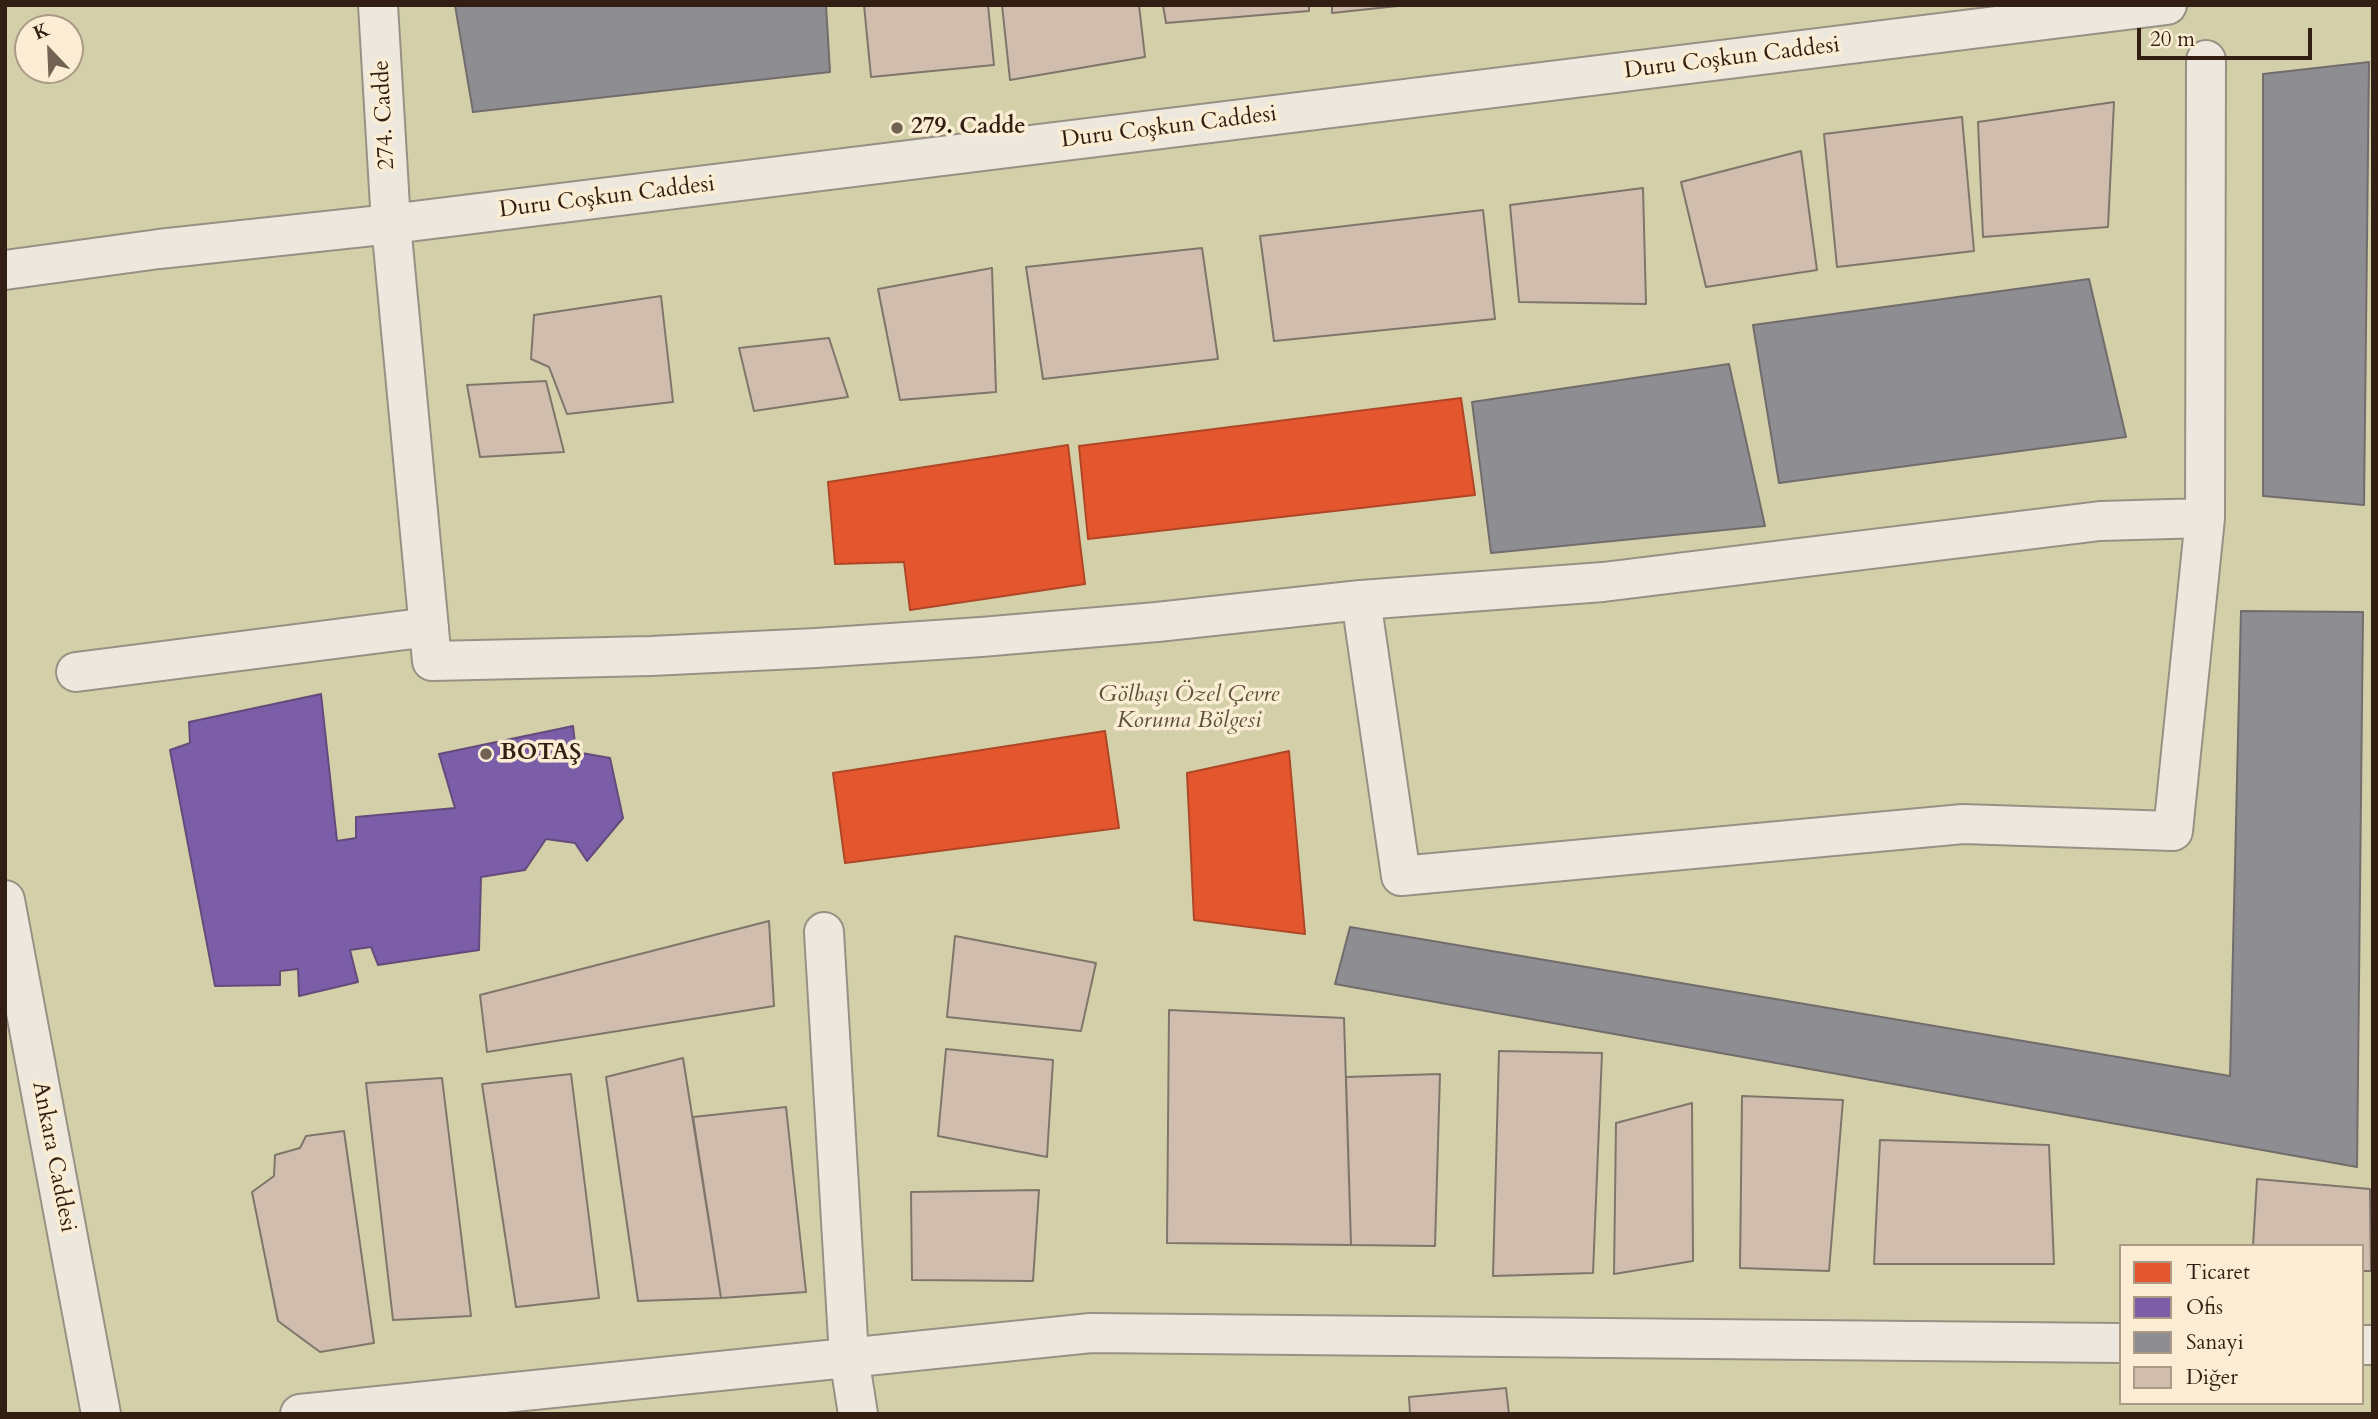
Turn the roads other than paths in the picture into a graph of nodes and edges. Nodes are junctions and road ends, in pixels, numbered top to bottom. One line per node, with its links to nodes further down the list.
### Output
1 (378, 5): 4 (street, 274. Cadde)
2 (2167, 5): 4 (street, Duru Coşkun Caddesi)
3 (2207, 60): 6 (street)
4 (391, 224): 5 (street, Duru Coşkun Caddesi); 8 (street, 274. Cadde)
5 (5, 270)
6 (2205, 518): 7 (street); 7 (street)
7 (1361, 600): 8 (street, 274. Cadde)
8 (429, 627): 9 (street)
9 (76, 672)
10 (5, 900): 14 (street, Ankara Caddesi)
11 (824, 932): 13 (street)
12 (2119, 1343): 13 (street)
13 (849, 1357): 15 (street); 16 (street)
14 (101, 1414)
15 (300, 1414)
16 (858, 1414)

